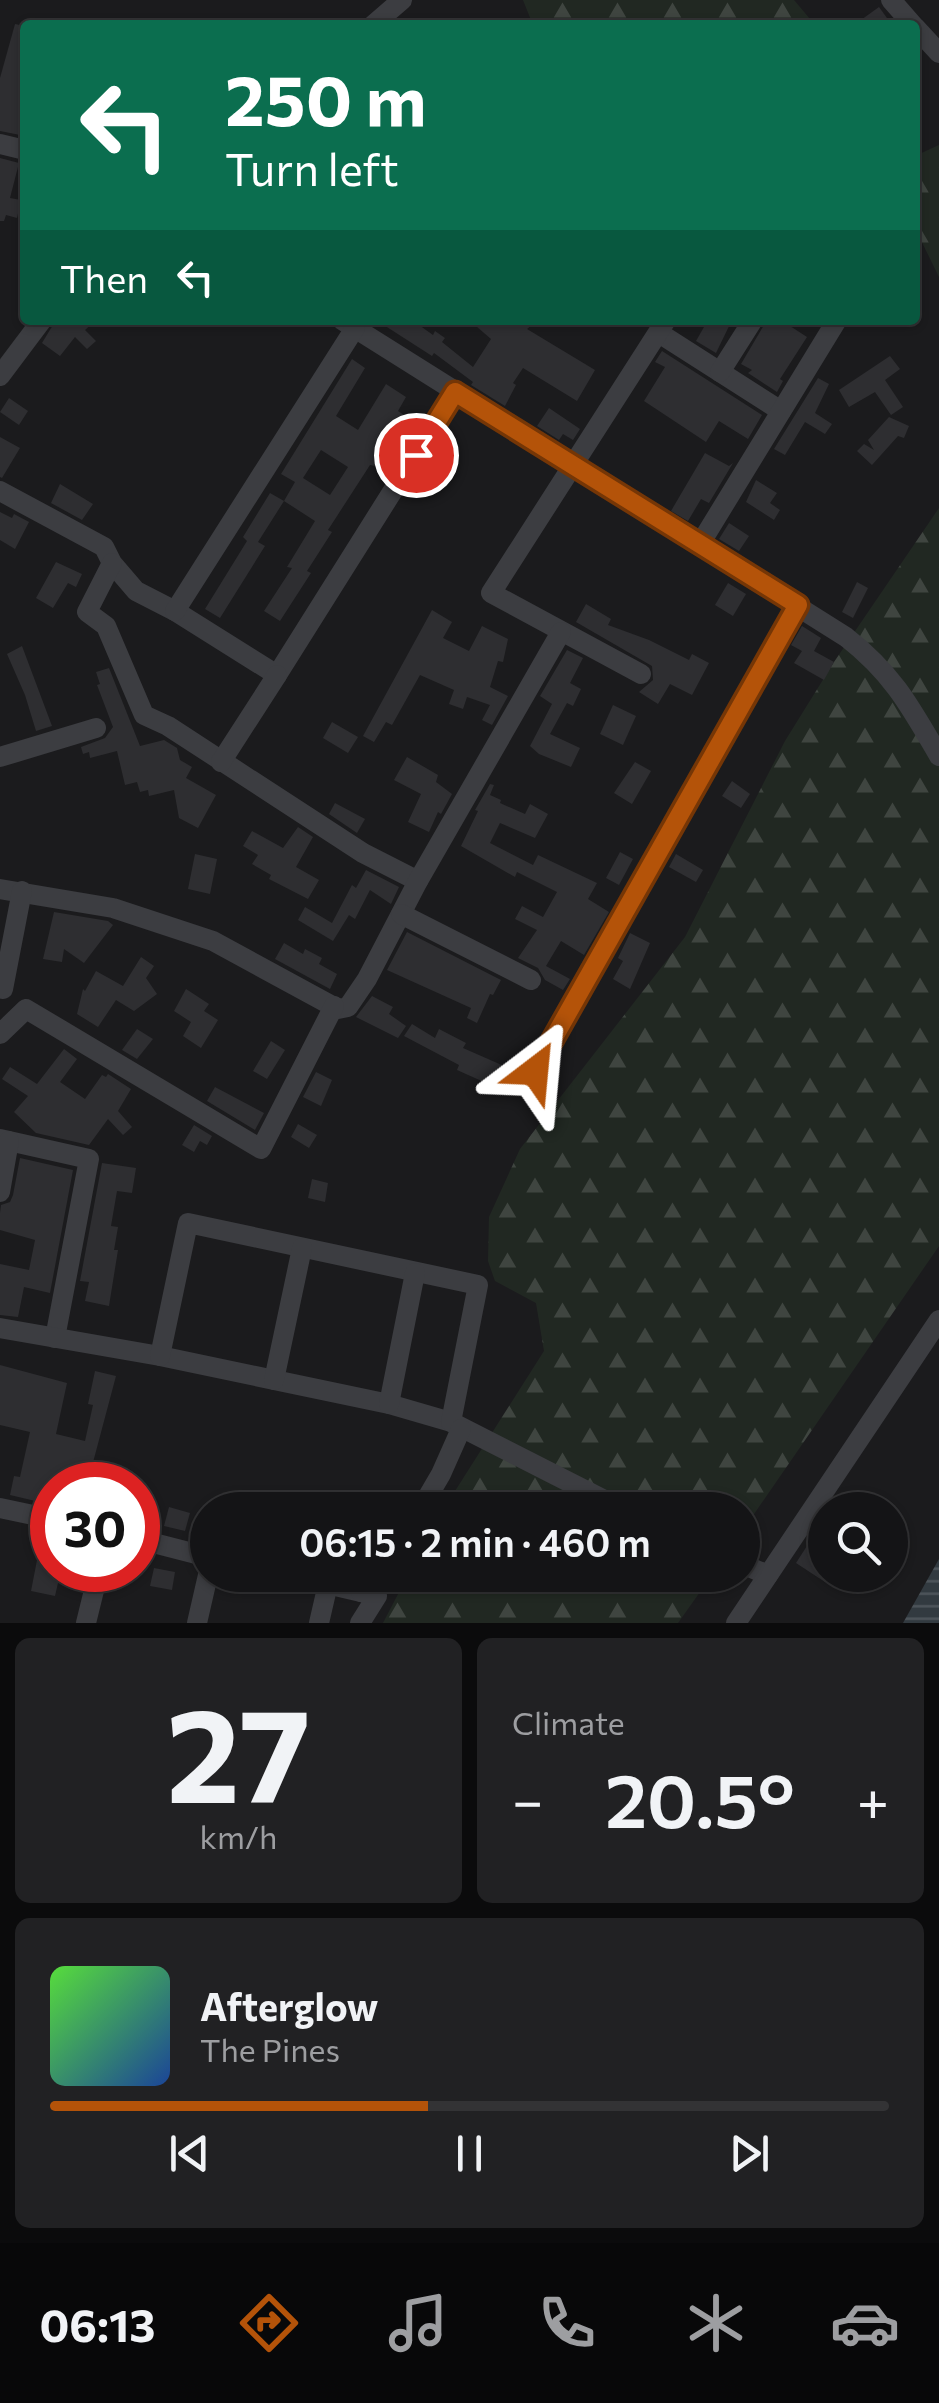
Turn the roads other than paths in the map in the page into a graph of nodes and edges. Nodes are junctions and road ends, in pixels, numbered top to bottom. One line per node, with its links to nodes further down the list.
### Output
1 (402, 0): 2 (street)
2 (379, 20)
3 (920, 32): 4 (street)
4 (939, 53)
5 (38, 325): 12 (street)
6 (348, 325): 20 (street)
7 (351, 325): 13 (street)
8 (749, 325): 11 (street)
9 (834, 325): 14 (street)
10 (663, 327): 11 (street); 15 (street)
11 (720, 372): 14 (street)
12 (0, 376)
13 (455, 392): 15 (street); 22 (street)
14 (781, 412): 17 (street)
15 (575, 465): 17 (street); 21 (street)
16 (0, 490): 18 (street)
17 (700, 544): 19 (street)
18 (112, 563): 20 (street); 27 (street)
19 (798, 605): 25 (street); 36 (street)
20 (175, 611): 22 (street)
21 (561, 632): 23 (street); 28 (street)
22 (277, 674): 27 (street)
23 (641, 674)
24 (96, 728): 26 (street)
25 (939, 756)
26 (0, 757)
27 (221, 762): 28 (street)
28 (418, 880): 31 (street)
29 (0, 890): 30 (street)
30 (22, 892): 33 (street); 34 (street)
31 (401, 914): 32 (street); 34 (street)
32 (531, 980)
33 (2, 989)
34 (334, 1006): 35 (street)
35 (2, 1030)
36 (535, 1071)
37 (5, 1140): 38 (street); 43 (street)
38 (0, 1192)
39 (302, 1248): 40 (street); 44 (street); 45 (street)
40 (414, 1273): 46 (street); 47 (street)
41 (939, 1320): 55 (street)
42 (0, 1328): 43 (street)
43 (55, 1338): 44 (street)
44 (160, 1356): 45 (street)
45 (274, 1380): 46 (street)
46 (389, 1404): 47 (street)
47 (456, 1426): 48 (street); 49 (street)
48 (430, 1492)
49 (588, 1492)
50 (0, 1508): 51 (street)
51 (30, 1514)
52 (160, 1545): 53 (street)
53 (190, 1552)
54 (760, 1572): 55 (street)
55 (768, 1575): 64 (street)
56 (94, 1592): 60 (street)
57 (204, 1592): 61 (street)
58 (326, 1592): 62 (street)
59 (362, 1592): 63 (street)
60 (86, 1623)
61 (197, 1623)
62 (319, 1623)
63 (360, 1623)
64 (736, 1623)

